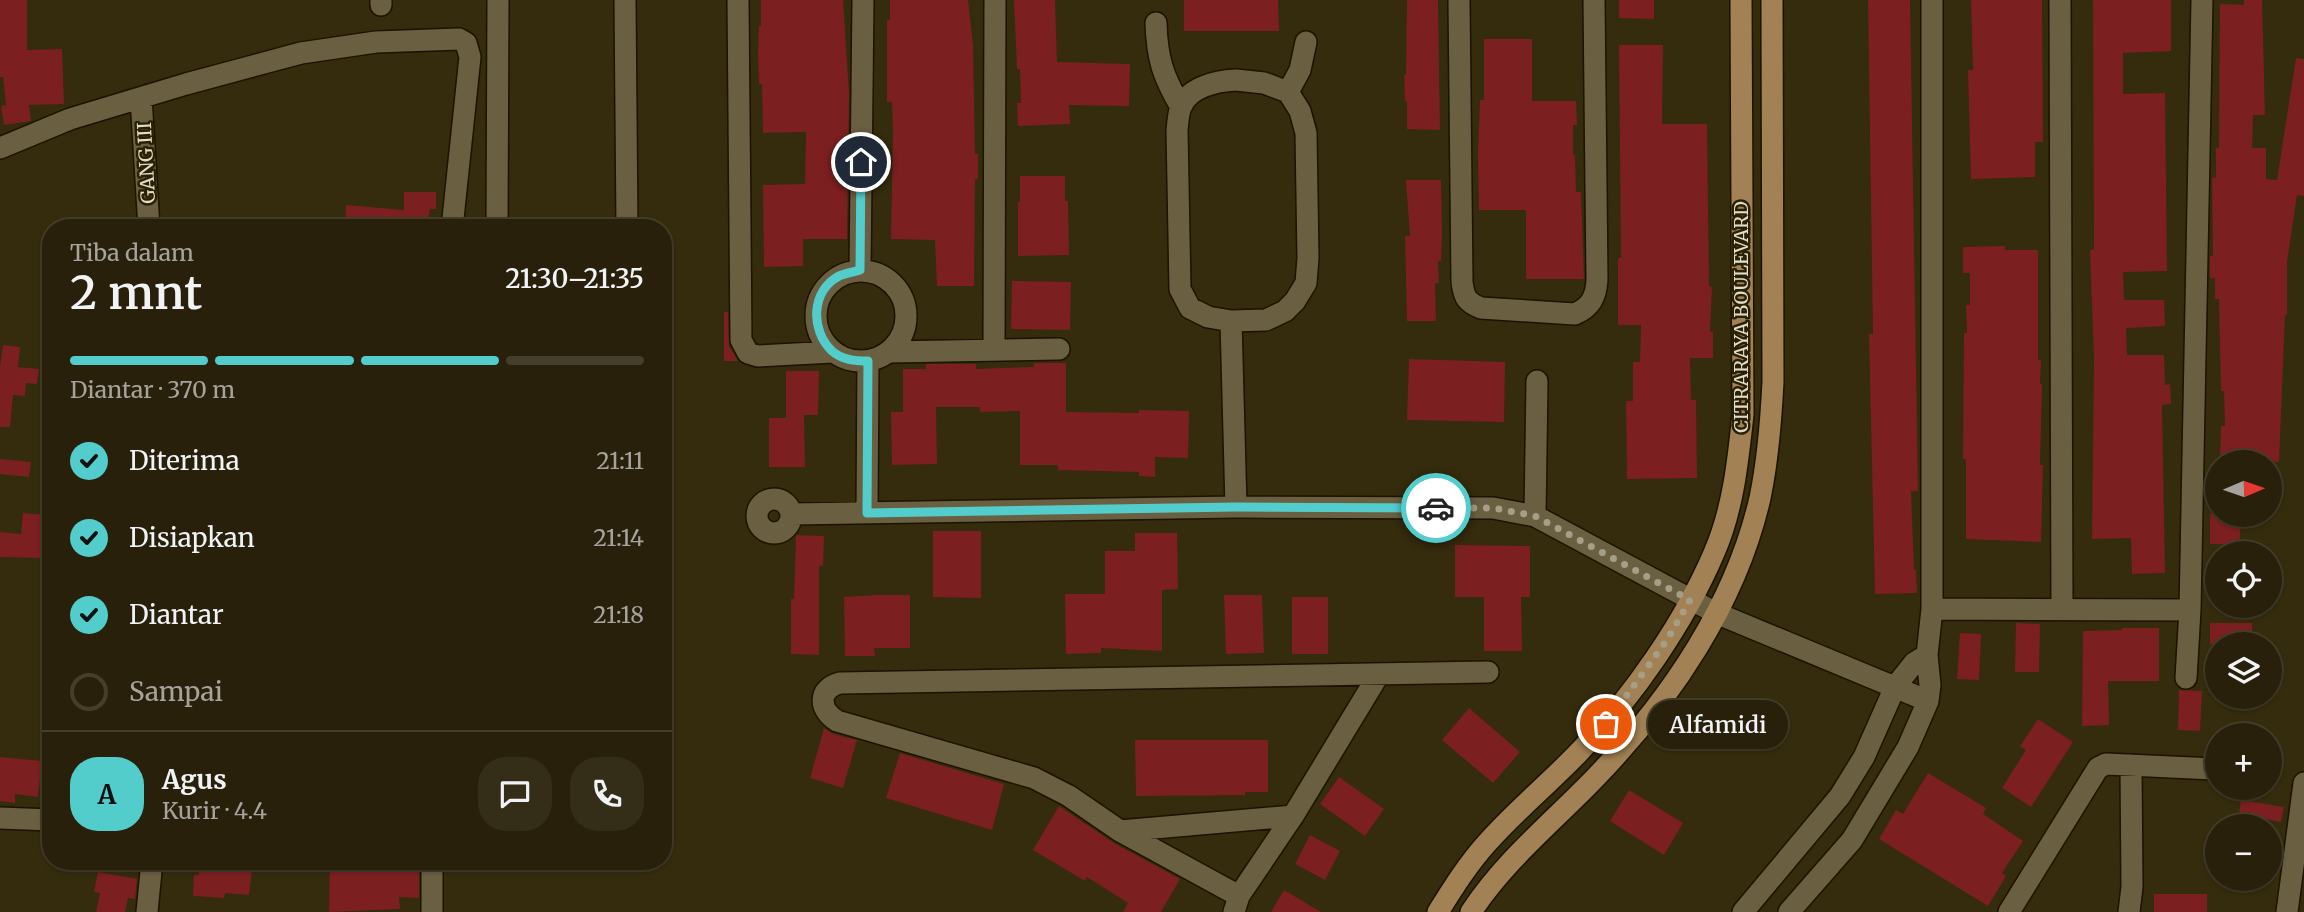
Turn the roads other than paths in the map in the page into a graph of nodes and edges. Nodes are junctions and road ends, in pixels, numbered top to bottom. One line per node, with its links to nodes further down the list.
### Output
1 (498, 0): 21 (street)
2 (625, 0): 22 (street)
3 (738, 0): 27 (street)
4 (863, 0): 23 (street)
5 (995, 0): 26 (street)
6 (1459, 0): 7 (street)
7 (1594, 0)
8 (1741, 0): 35 (main road, CITRARAYA BOULEVARD)
9 (1772, 0): 39 (main road, CITRARAYA BOULEVARD)
10 (1932, 0): 36 (street)
11 (2060, 0): 37 (street)
12 (2202, 0): 38 (street)
13 (1156, 23): 17 (street)
14 (1306, 42): 15 (street)
15 (1288, 92): 17 (street); 24 (street)
16 (141, 98): 18 (street); 19 (street, GANG III); 20 (street)
17 (1181, 107): 24 (street)
18 (0, 149)
19 (148, 219)
20 (453, 219)
21 (497, 219)
22 (627, 219)
23 (860, 270): 27 (street); 28 (street)
24 (1231, 321): 31 (street)
25 (1059, 349): 26 (street)
26 (994, 350): 28 (street)
27 (833, 352): 29 (street)
28 (890, 352): 29 (street)
29 (868, 361): 32 (street)
30 (1537, 381): 34 (street)
31 (1236, 507): 32 (street); 34 (street)
32 (867, 513): 33 (street)
33 (791, 514)
34 (1535, 516): 35 (street)
35 (1690, 600): 39 (street); 58 (main road, CITRARAYA BOULEVARD)
36 (1932, 609): 37 (street); 40 (street)
37 (2062, 609): 38 (street)
38 (2190, 610): 43 (street)
39 (1716, 613): 44 (street); 59 (main road, CITRARAYA BOULEVARD)
40 (1927, 655): 44 (street); 45 (street)
41 (1488, 672): 42 (street)
42 (1379, 674): 49 (street); 52 (street)
43 (2186, 678)
44 (1895, 687): 45 (street); 60 (street)
45 (1928, 701): 61 (street)
46 (2132, 765): 47 (street); 62 (street); 63 (street)
47 (2205, 769)
48 (2304, 783): 64 (street)
49 (1293, 816): 52 (street); 55 (street)
50 (0, 818): 51 (street)
51 (42, 820)
52 (1120, 831): 55 (street)
53 (151, 870): 56 (street)
54 (432, 870): 57 (street)
55 (1236, 904)
56 (147, 912)
57 (432, 912)
58 (1438, 912)
59 (1471, 912)
60 (1744, 912)
61 (1789, 912)
62 (2009, 912)
63 (2129, 912)
64 (2287, 912)

